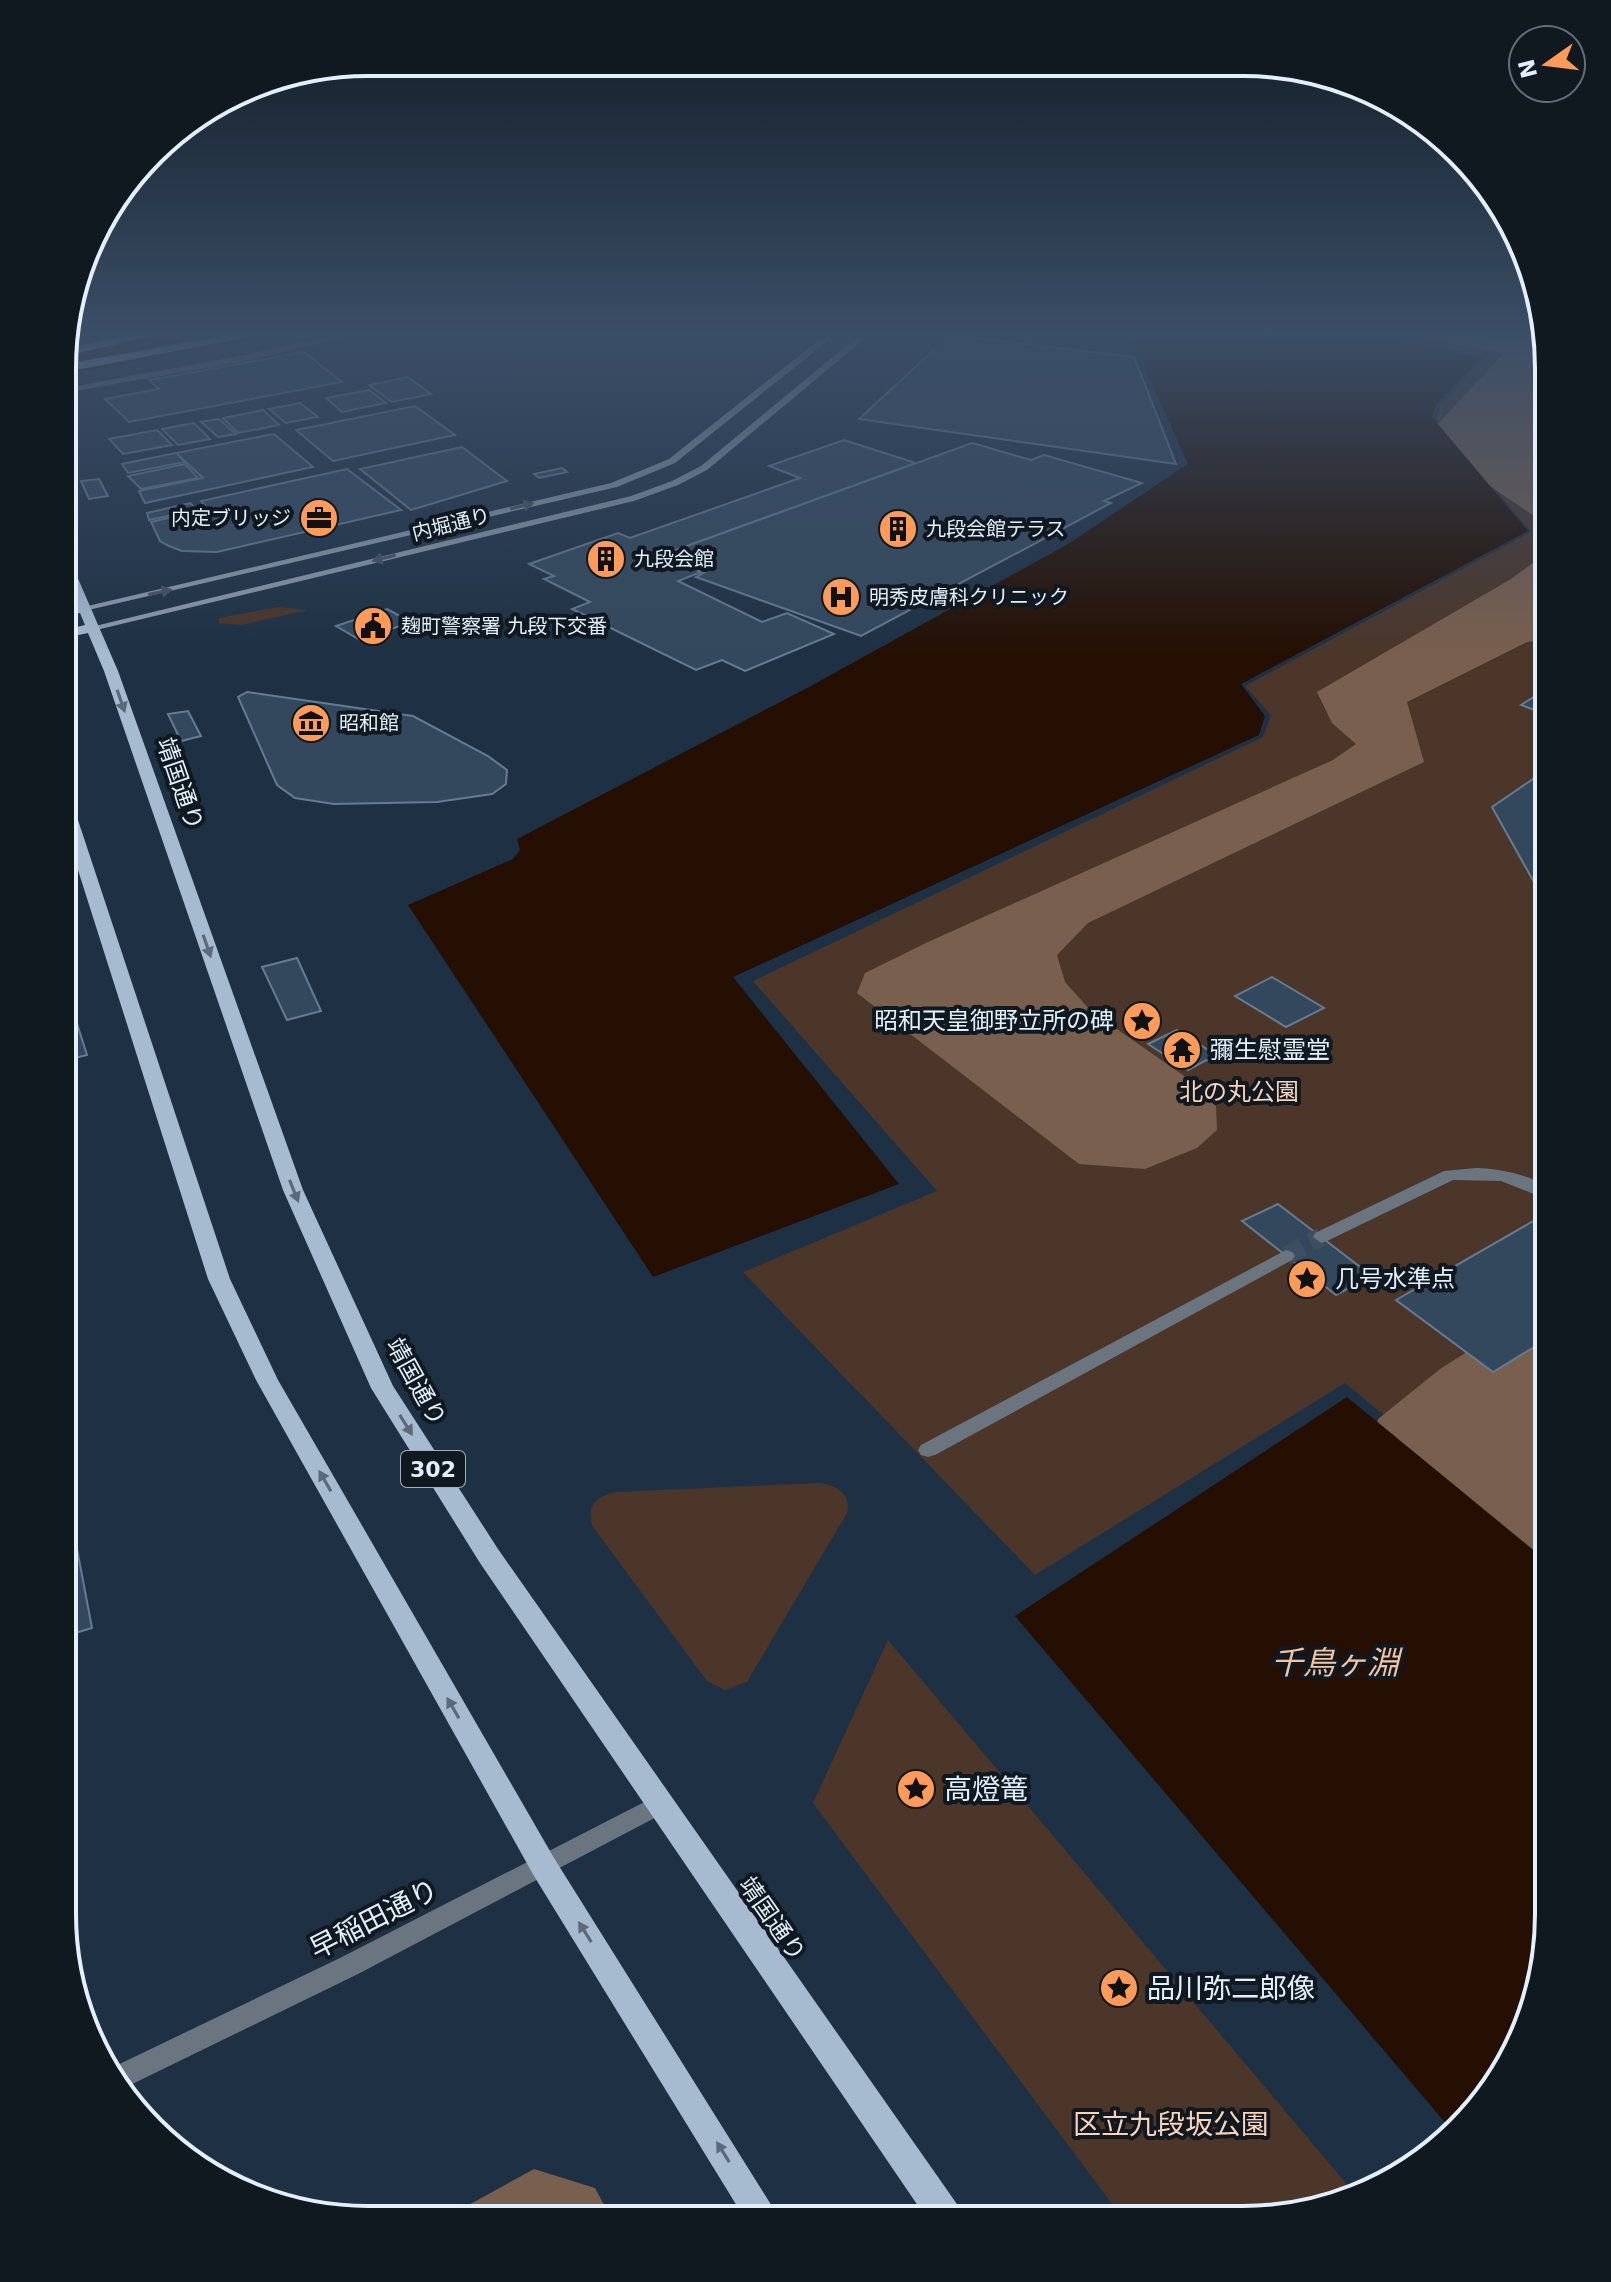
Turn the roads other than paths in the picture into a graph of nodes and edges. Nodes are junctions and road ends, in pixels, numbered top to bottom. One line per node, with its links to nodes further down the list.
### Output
1 (697, 441): 5 (main road, 内堀通り, one-way to 1)
2 (736, 441): 5 (main road, 内堀通り, one-way to 5)
3 (76, 589): 5 (main road, 靖国通り / 302)
4 (76, 615): 5 (main road)
5 (88, 618): 6 (main road); 12 (main road, 靖国通り / 302, one-way to 12)
6 (76, 626)
7 (76, 839): 13 (main road, one-way to 7)
8 (1535, 1189): 9 (street)
9 (1321, 1237)
10 (1286, 1256): 11 (street)
11 (928, 1450)
12 (658, 1805): 13 (street, 早稲田通り); 16 (main road, 靖国通り / 302)
13 (544, 1867): 14 (street, 早稲田通り); 15 (main road, one-way to 13)
14 (124, 2075)
15 (756, 2206)
16 (938, 2206)

